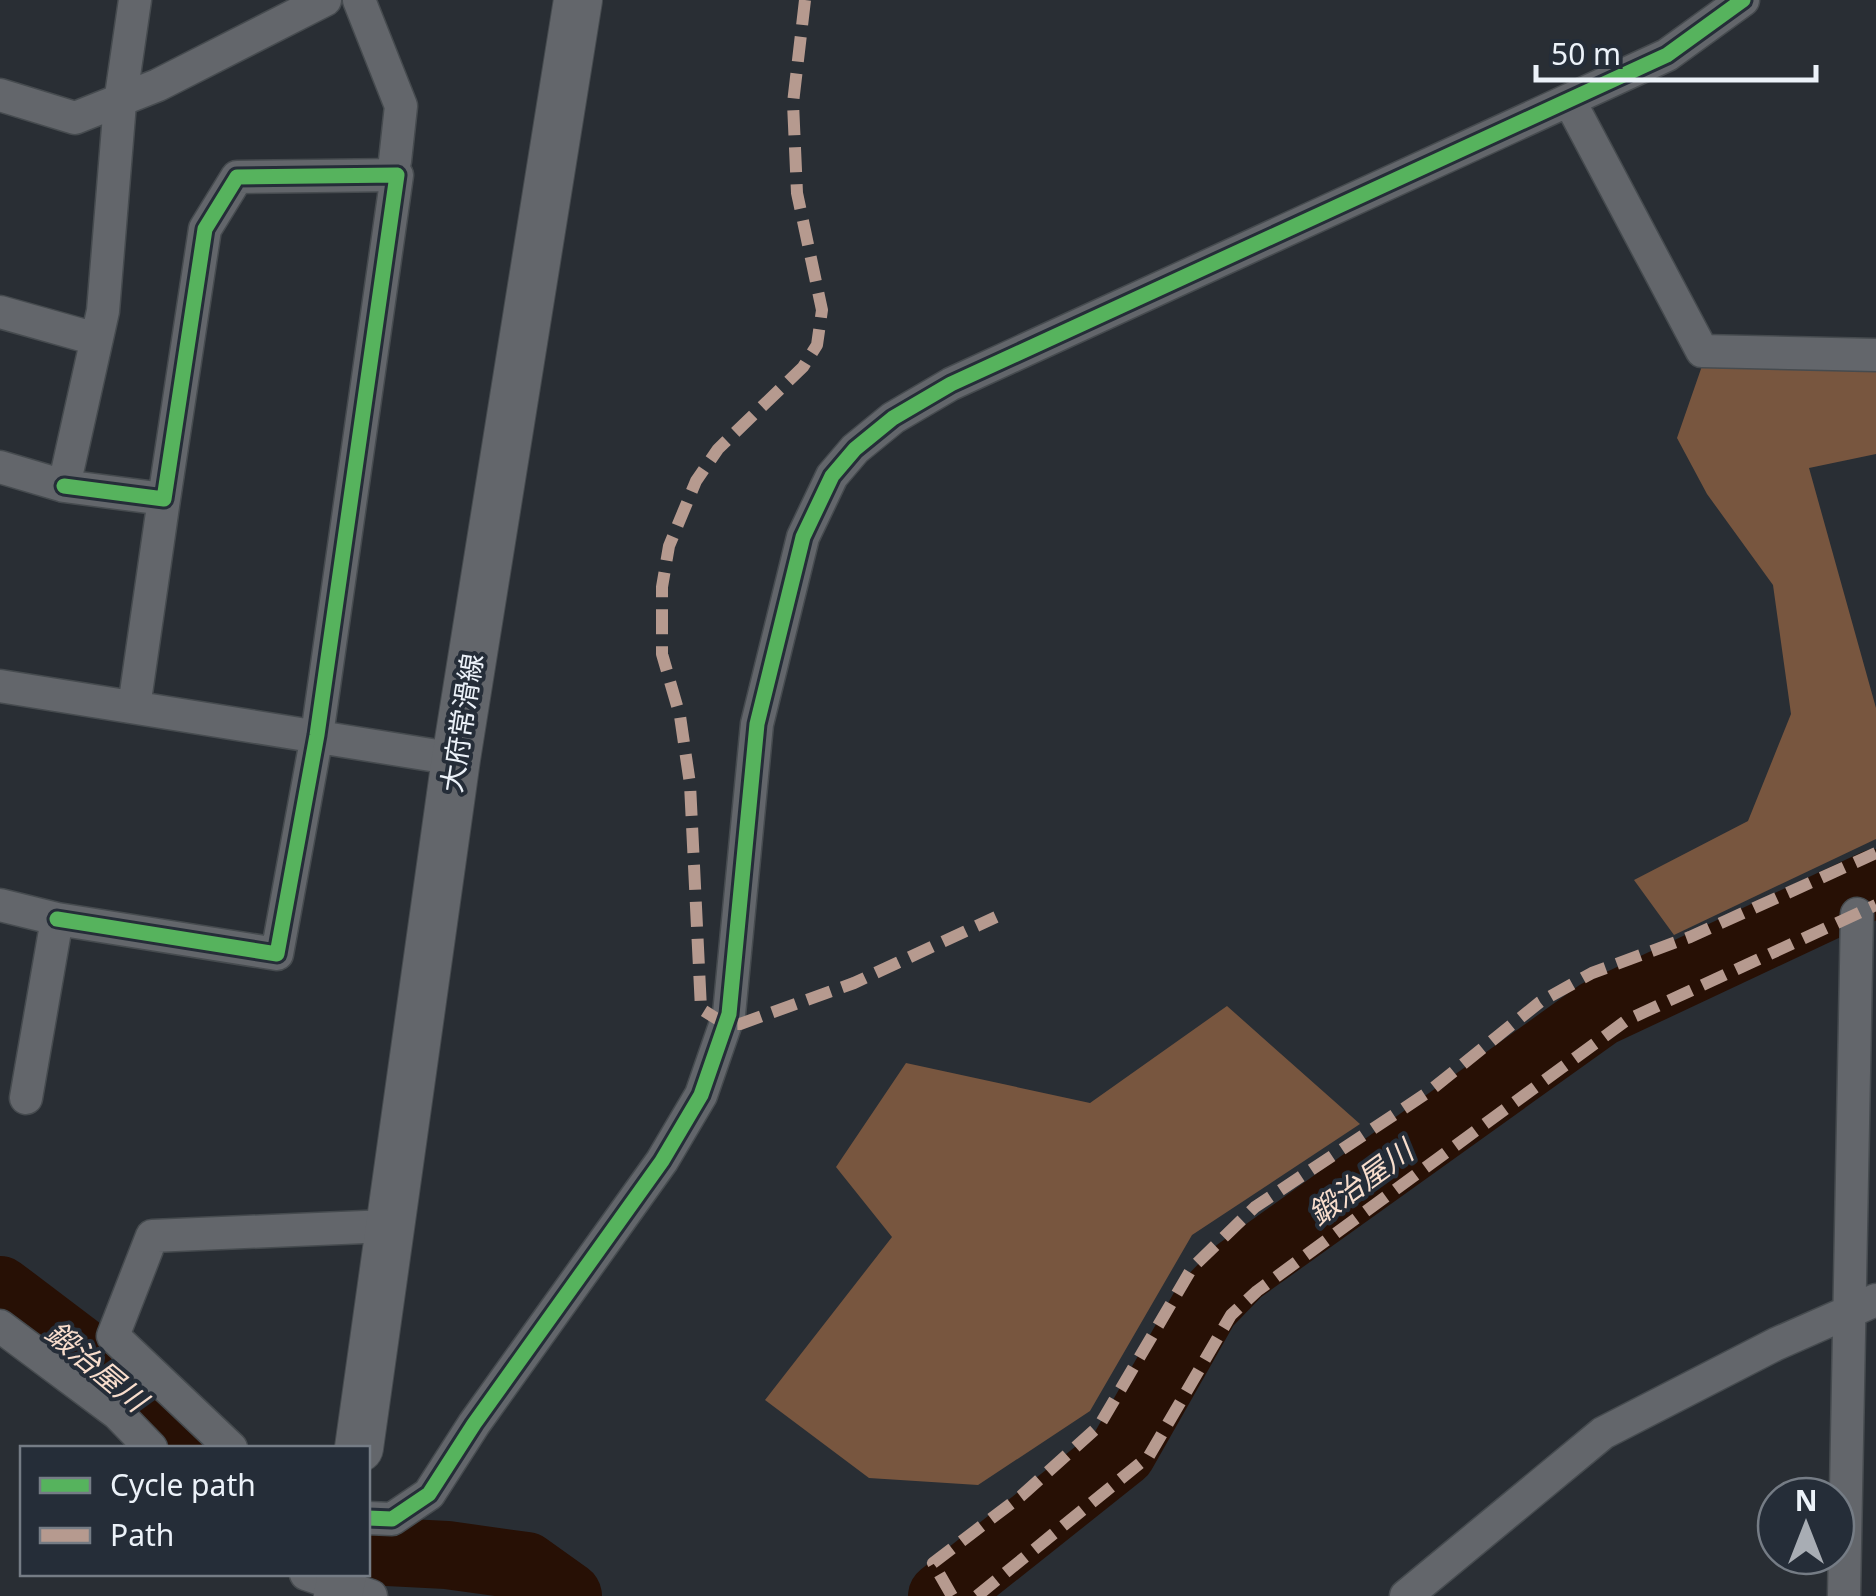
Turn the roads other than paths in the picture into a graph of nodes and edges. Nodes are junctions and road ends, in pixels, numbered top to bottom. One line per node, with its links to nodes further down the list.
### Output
1 (136, 0): 8 (street)
2 (325, 0): 8 (street)
3 (359, 0): 9 (street)
4 (578, 0): 19 (main road, 大府常滑線)
5 (1744, 0): 7 (street)
6 (0, 95): 8 (street)
7 (1569, 100): 12 (street); 30 (street)
8 (120, 103): 11 (street)
9 (395, 161)
10 (0, 312): 11 (street)
11 (96, 339): 14 (street)
12 (1876, 355)
13 (0, 467): 14 (street)
14 (64, 486): 15 (street)
15 (164, 499): 17 (street); 18 (street)
16 (0, 686): 17 (street)
17 (134, 707): 18 (street)
18 (318, 735): 19 (street); 22 (street)
19 (456, 759): 24 (main road, 大府常滑線)
20 (0, 905): 22 (street)
21 (1857, 914): 25 (street)
22 (57, 919): 23 (street)
23 (26, 1098)
24 (388, 1226): 28 (street); 29 (main road, 大府常滑線)
25 (1864, 1306): 31 (street); 32 (street)
26 (0, 1326): 27 (street)
27 (149, 1446)
28 (229, 1446)
29 (360, 1446)
30 (370, 1518)
31 (1406, 1596)
32 (1844, 1596)

